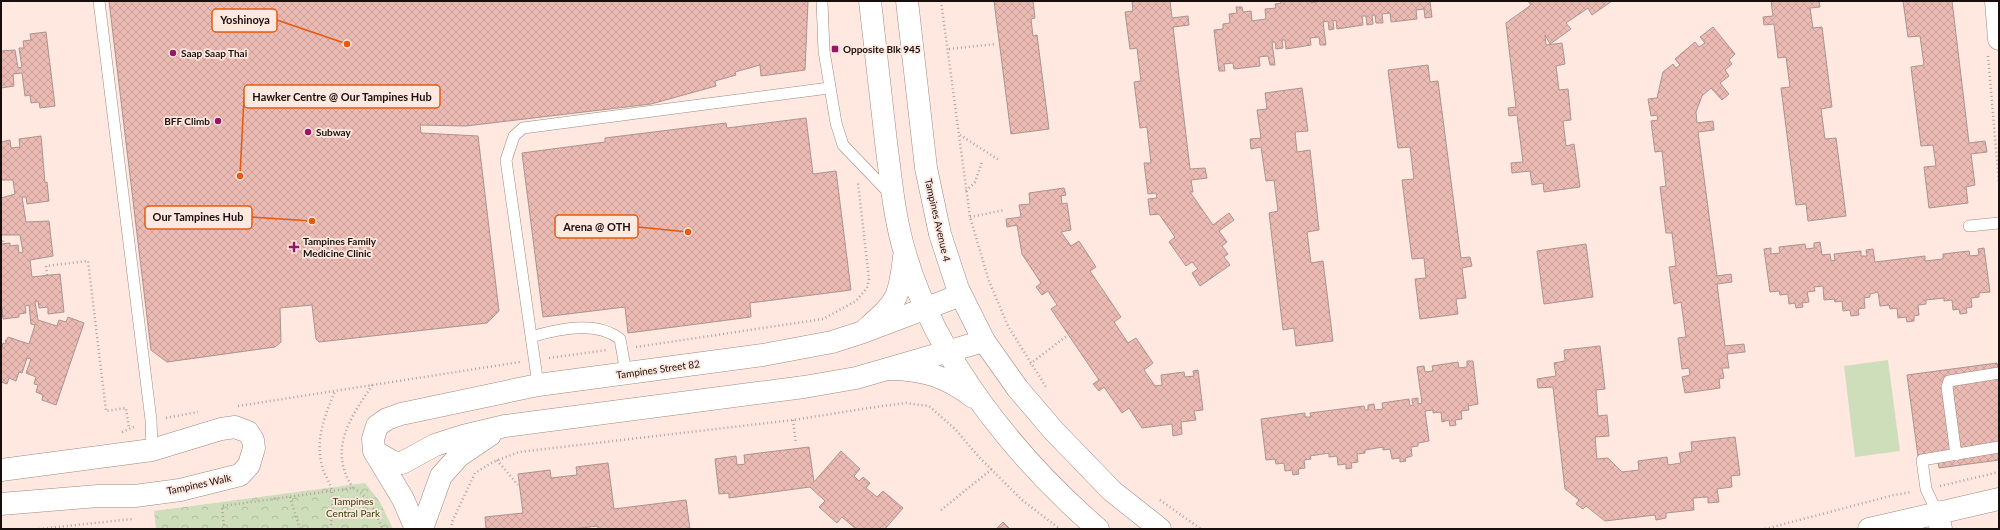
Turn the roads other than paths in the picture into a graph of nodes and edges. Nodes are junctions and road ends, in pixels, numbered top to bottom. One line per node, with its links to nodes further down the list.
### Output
1 (99, 1): 25 (lane)
2 (822, 1): 7 (lane)
3 (870, 1): 8 (street)
4 (907, 1): 12 (street, Tampines Avenue 4)
5 (1996, 1): 6 (street)
6 (1994, 47)
7 (829, 88): 8 (lane); 15 (lane)
8 (894, 198): 11 (street)
9 (1999, 223): 10 (lane)
10 (1969, 226)
11 (904, 252): 13 (street); 14 (street)
12 (961, 295): 13 (street, Tampines Street 82); 16 (street, Tampines Avenue 4)
13 (924, 309): 14 (street, Tampines Street 82); 17 (street)
14 (863, 332): 19 (street, Tampines Street 82)
15 (531, 337): 19 (lane); 21 (lane)
16 (984, 341): 17 (street); 36 (street, Tampines Avenue 4)
17 (948, 353): 18 (street); 22 (street)
18 (889, 369): 22 (street); 23 (street)
19 (626, 373): 21 (street, Tampines Street 82)
20 (1999, 373): 27 (lane)
21 (538, 385): 26 (street, Tampines Street 82)
22 (982, 404): 35 (street)
23 (505, 426): 26 (street); 34 (street)
24 (1999, 447): 27 (lane)
25 (152, 450): 28 (street, Tampines Walk); 30 (street, Tampines Walk)
26 (374, 451): 33 (street)
27 (1956, 455): 31 (lane)
28 (1, 470)
29 (1999, 499): 31 (street)
30 (1, 504)
31 (1939, 521): 32 (street)
32 (1910, 524): 37 (street)
33 (416, 529)
34 (422, 529)
35 (1098, 529)
36 (1160, 529)
37 (1869, 529)

